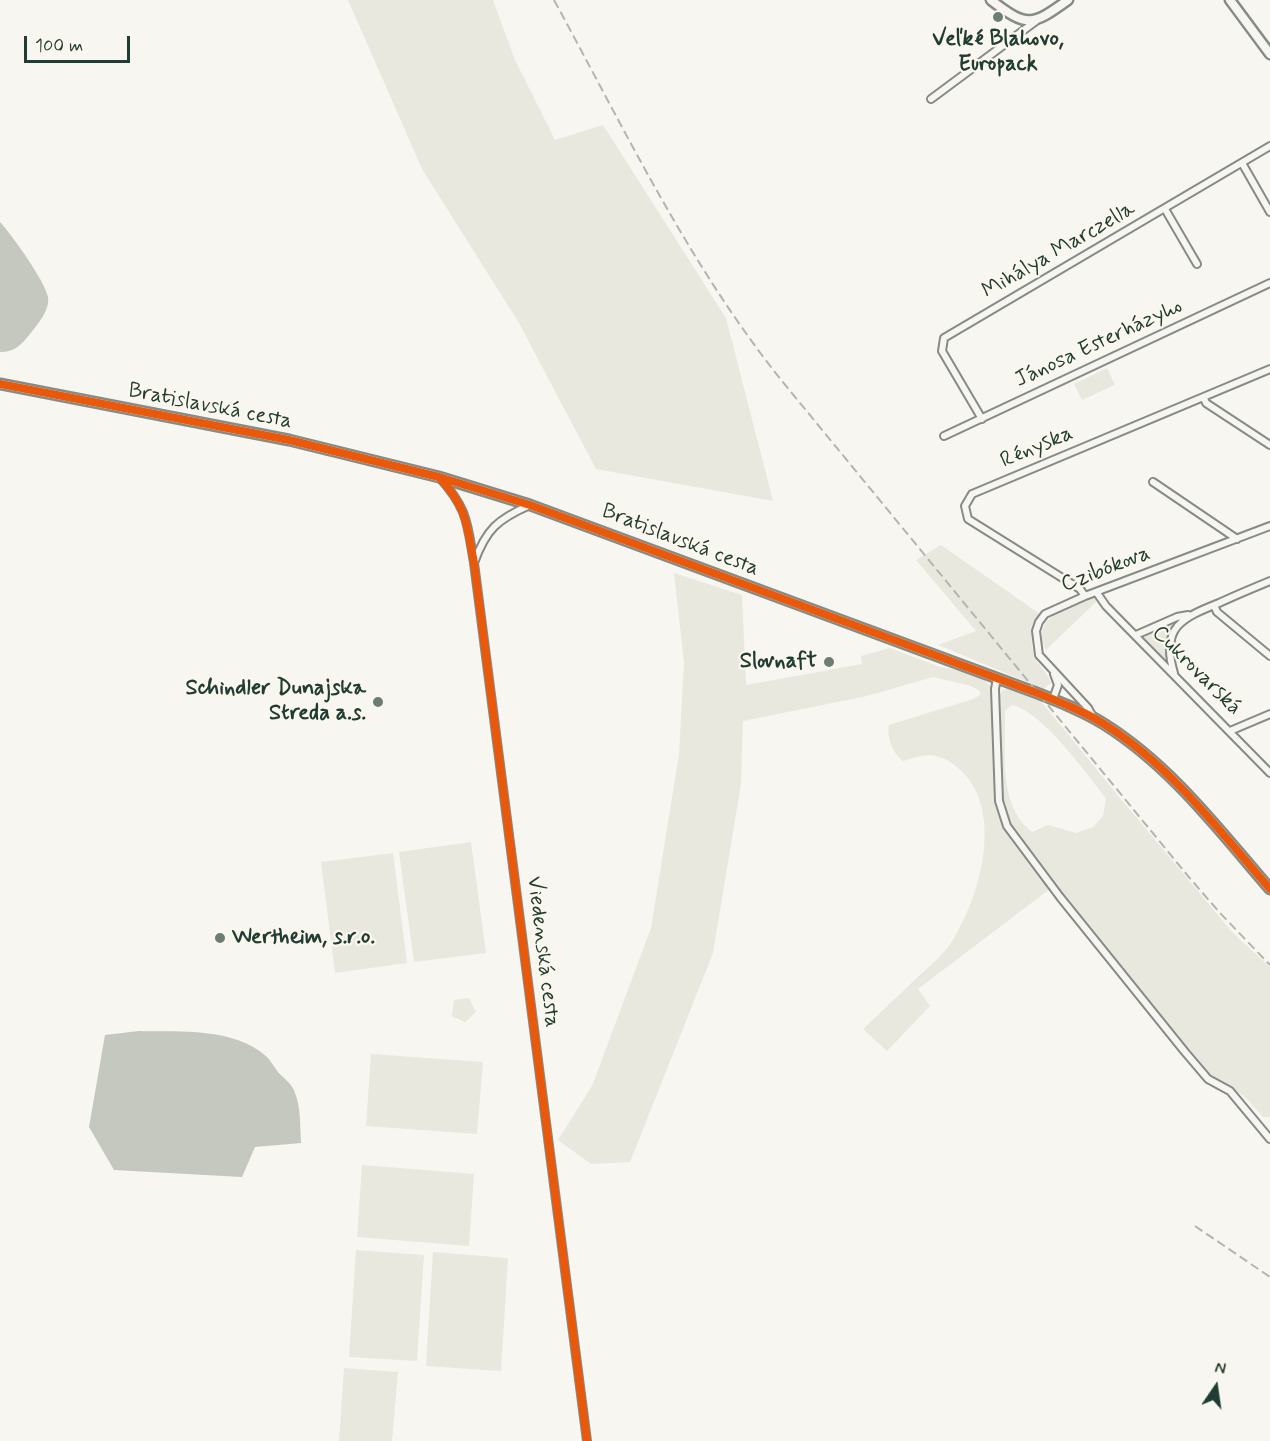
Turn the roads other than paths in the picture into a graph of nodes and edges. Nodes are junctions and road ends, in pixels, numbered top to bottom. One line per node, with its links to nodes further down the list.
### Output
1 (991, 0): 4 (street)
2 (1068, 0): 4 (street)
3 (1230, 0): 5 (street)
4 (1037, 20): 6 (street)
5 (1270, 54)
6 (931, 99)
7 (1270, 146): 8 (street, Mihálya Marczella)
8 (1242, 163): 9 (street, Mihálya Marczella); 10 (street)
9 (1165, 209): 11 (street); 16 (street, Mihálya Marczella)
10 (1270, 212)
11 (1197, 264)
12 (1270, 283): 16 (street, Jánosa Esterházyho)
13 (1270, 369): 15 (street, Rényska)
14 (0, 384): 19 (street, Bratislavská cesta)
15 (1204, 398): 18 (street); 27 (street, Rényska)
16 (982, 419): 17 (street, Jánosa Esterházyho)
17 (944, 436)
18 (1270, 445)
19 (439, 477): 21 (street, Bratislavská cesta); 24 (street, Viedenská cesta)
20 (1153, 482): 23 (street)
21 (530, 505): 24 (street); 34 (street, Bratislavská cesta)
22 (1270, 526): 23 (street, Czibókova)
23 (1237, 539): 26 (street, Czibókova)
24 (474, 563): 42 (street, Viedenská cesta)
25 (1270, 581): 28 (street)
26 (1097, 593): 27 (street, Czibókova); 30 (street, Cukrovarská)
27 (1085, 596): 32 (street, Czibókova)
28 (1214, 605): 29 (street); 31 (street)
29 (1190, 614): 30 (street); 33 (street)
30 (1136, 635): 33 (street, Cukrovarská)
31 (1270, 656)
32 (1054, 672): 35 (street); 37 (street, Czibókova)
33 (1175, 676): 38 (street, Cukrovarská)
34 (997, 678): 35 (street, Bratislavská cesta); 41 (street)
35 (1053, 699): 37 (street, Bratislavská cesta)
36 (1270, 714): 38 (street)
37 (1093, 718): 40 (street, Bratislavská cesta)
38 (1230, 731): 39 (street, Cukrovarská)
39 (1270, 773)
40 (1270, 889)
41 (1270, 1139)
42 (587, 1441)

